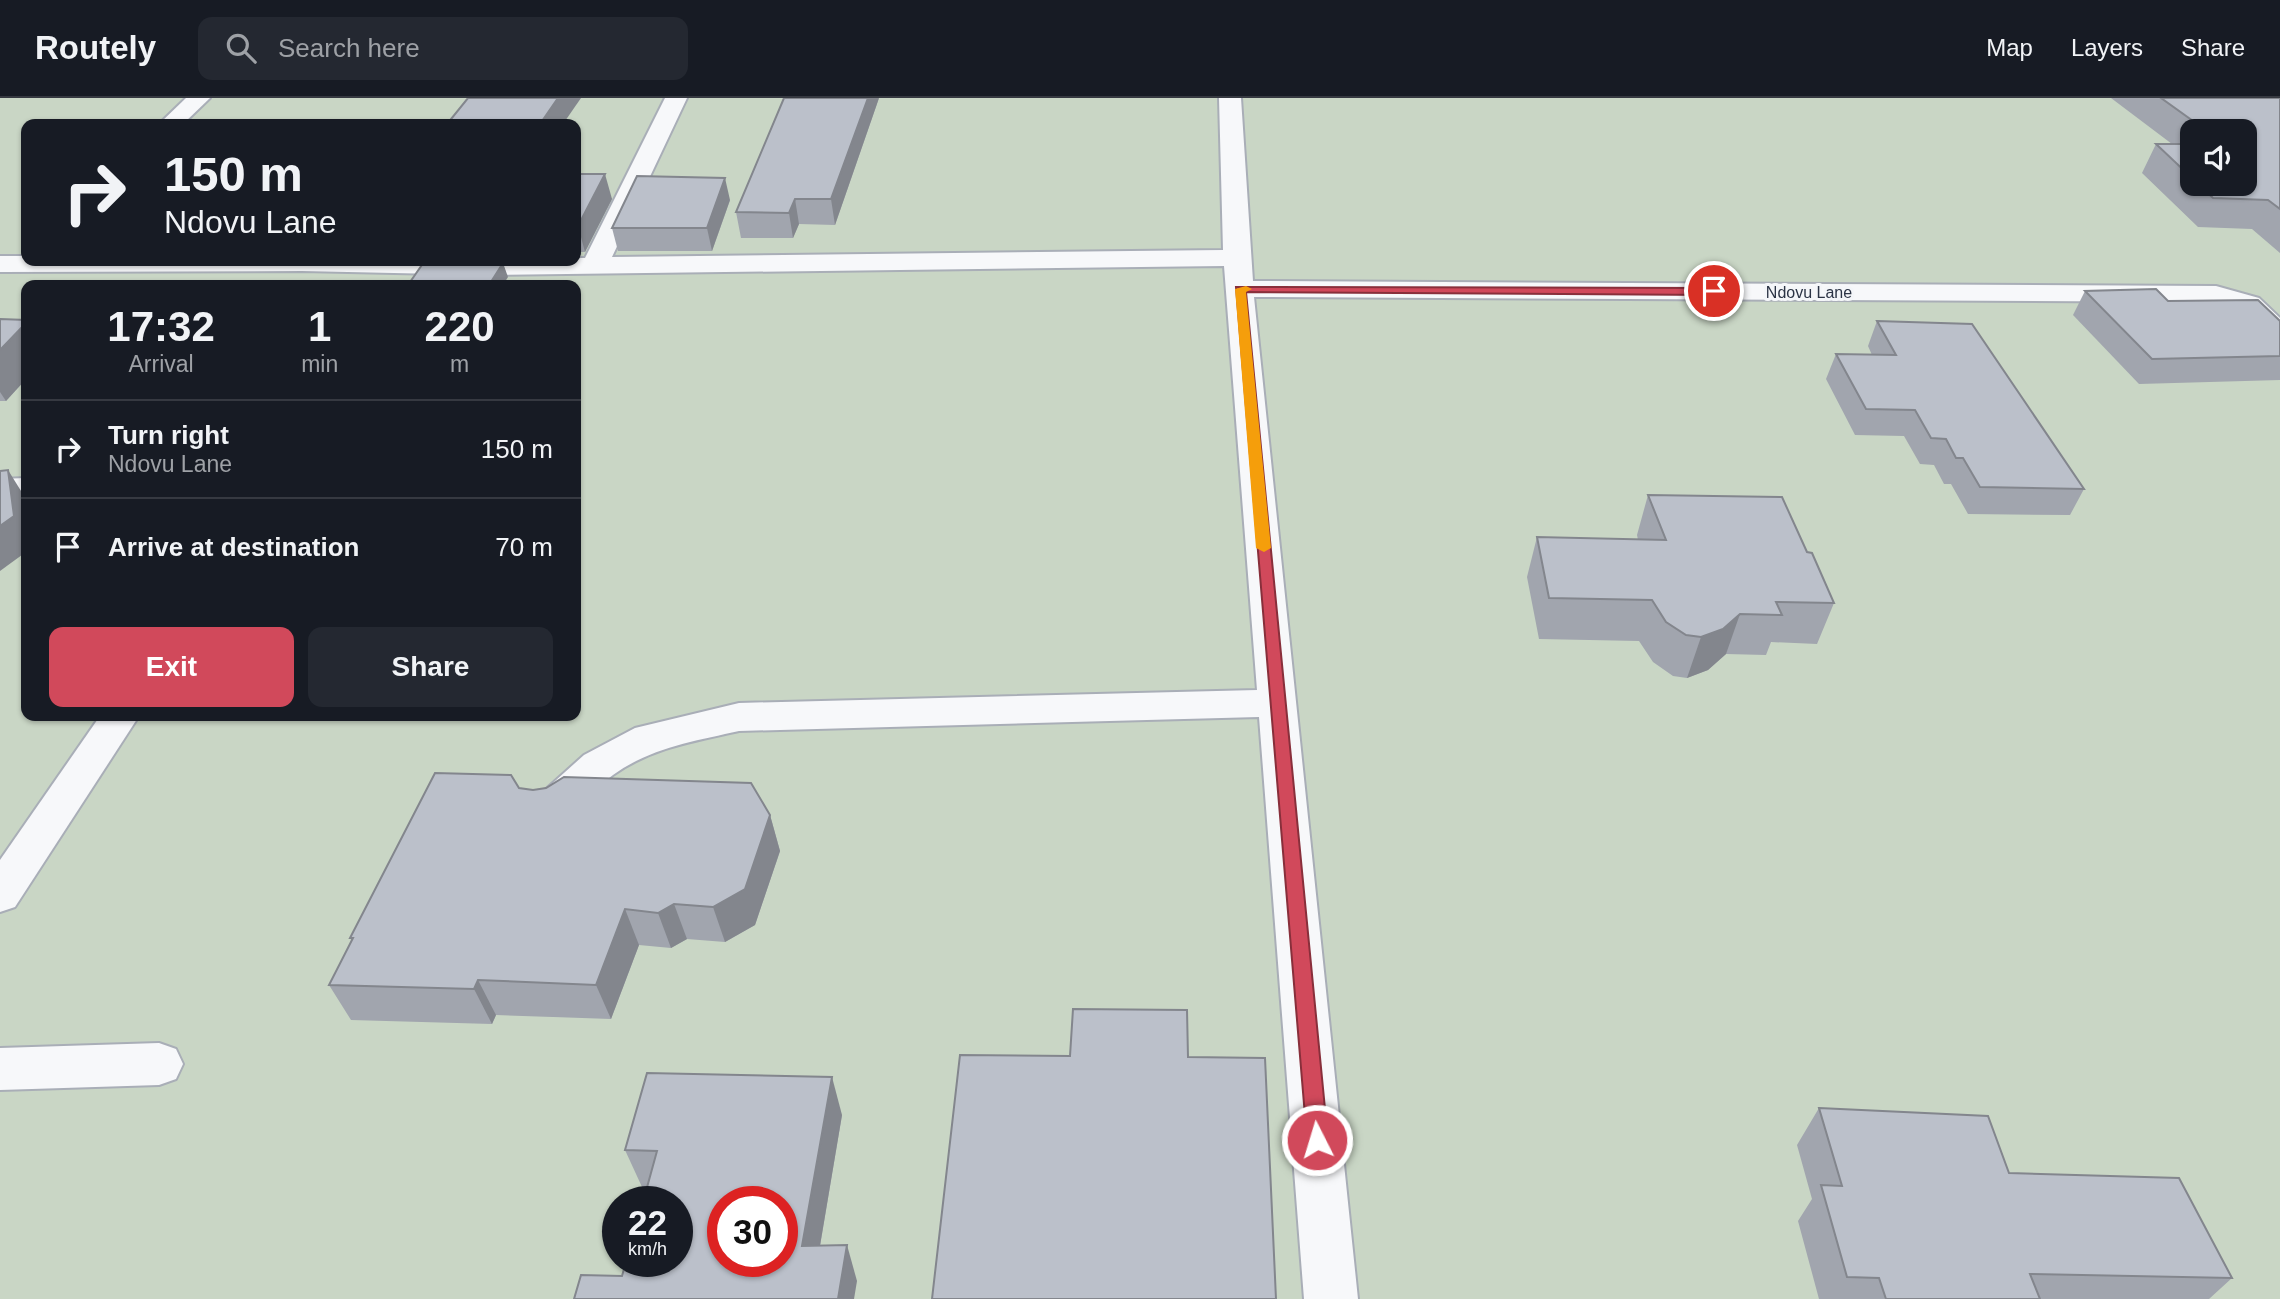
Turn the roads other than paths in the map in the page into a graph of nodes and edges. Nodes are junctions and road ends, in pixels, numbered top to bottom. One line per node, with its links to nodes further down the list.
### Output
1 (199, 98): 4 (street)
2 (676, 98): 6 (street)
3 (1230, 98): 7 (street)
4 (176, 119)
5 (581, 266): 6 (street, Ndovu Lane)
6 (594, 266): 7 (street, Ndovu Lane)
7 (1239, 273): 8 (street, Ndovu Lane); 11 (street)
8 (2280, 333)
9 (21, 488): 10 (street)
10 (0, 489)
11 (1278, 703): 13 (street); 17 (street)
12 (117, 721): 14 (street)
13 (550, 810)
14 (0, 895)
15 (159, 1064): 16 (street)
16 (0, 1069)
17 (1331, 1299)

